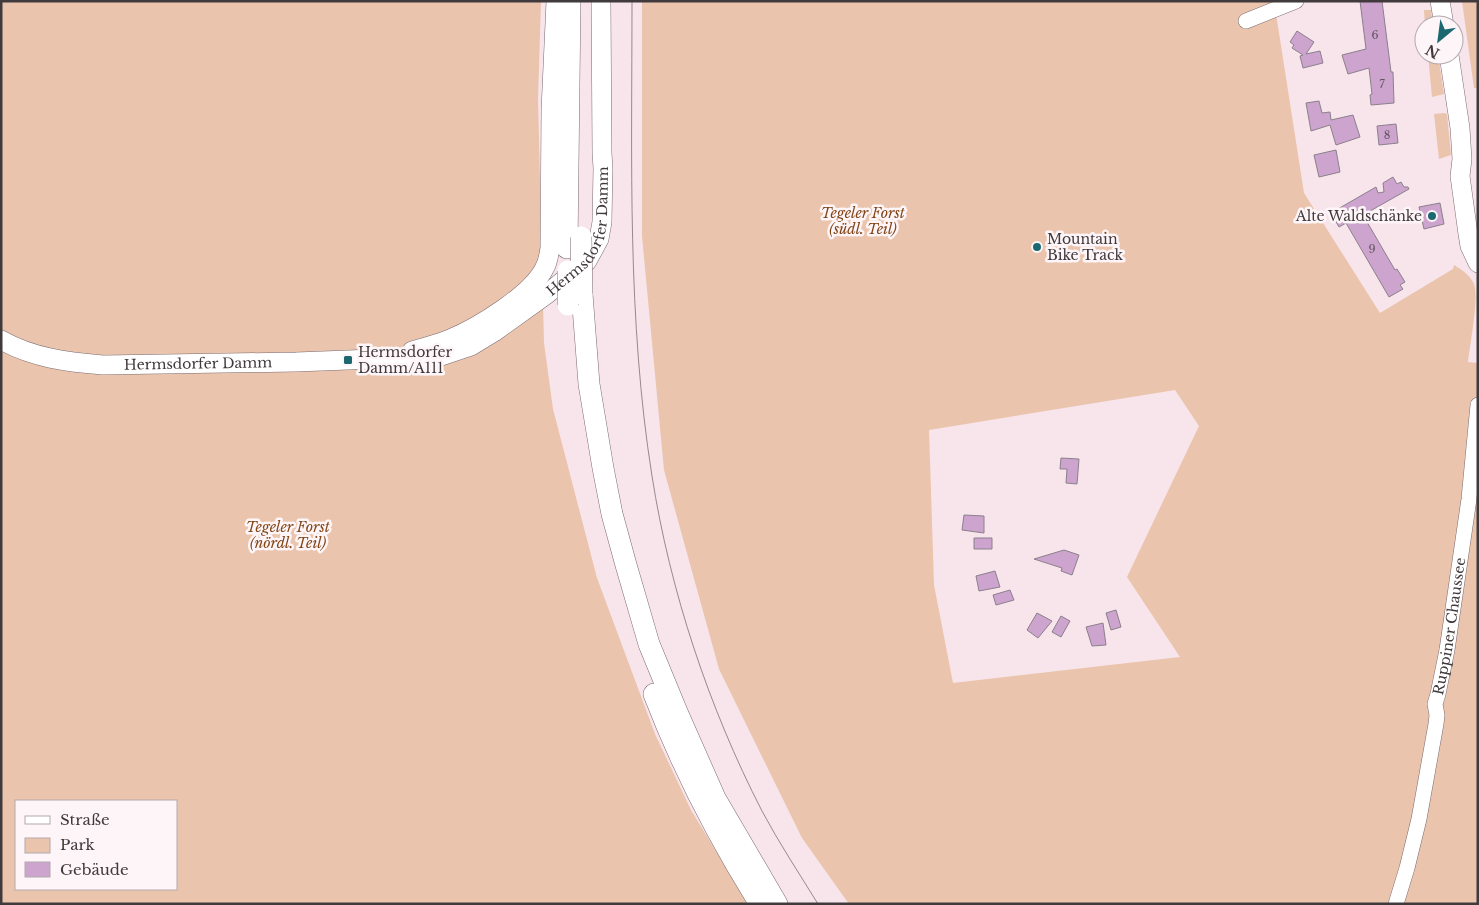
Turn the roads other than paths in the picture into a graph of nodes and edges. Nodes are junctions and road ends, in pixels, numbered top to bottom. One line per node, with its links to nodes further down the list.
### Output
1 (556, 1): 16 (main road, Hermsdorfer Damm)
2 (570, 1): 12 (highway)
3 (584, 1): 12 (highway)
4 (601, 1): 16 (main road, Hermsdorfer Damm)
5 (1296, 1): 8 (street)
6 (1440, 1): 7 (main road)
7 (1442, 15)
8 (1246, 21)
9 (1451, 65): 10 (main road)
10 (1460, 128): 11 (main road); 13 (main road)
11 (1478, 210)
12 (574, 243): 14 (highway, bridge)
13 (1478, 264)
14 (575, 299): 18 (highway); 19 (highway)
15 (1, 340): 16 (main road, Hermsdorfer Damm)
16 (400, 358)
17 (1478, 405): 20 (street, Ruppiner Chaussee)
18 (760, 904)
19 (776, 904)
20 (1396, 904)

